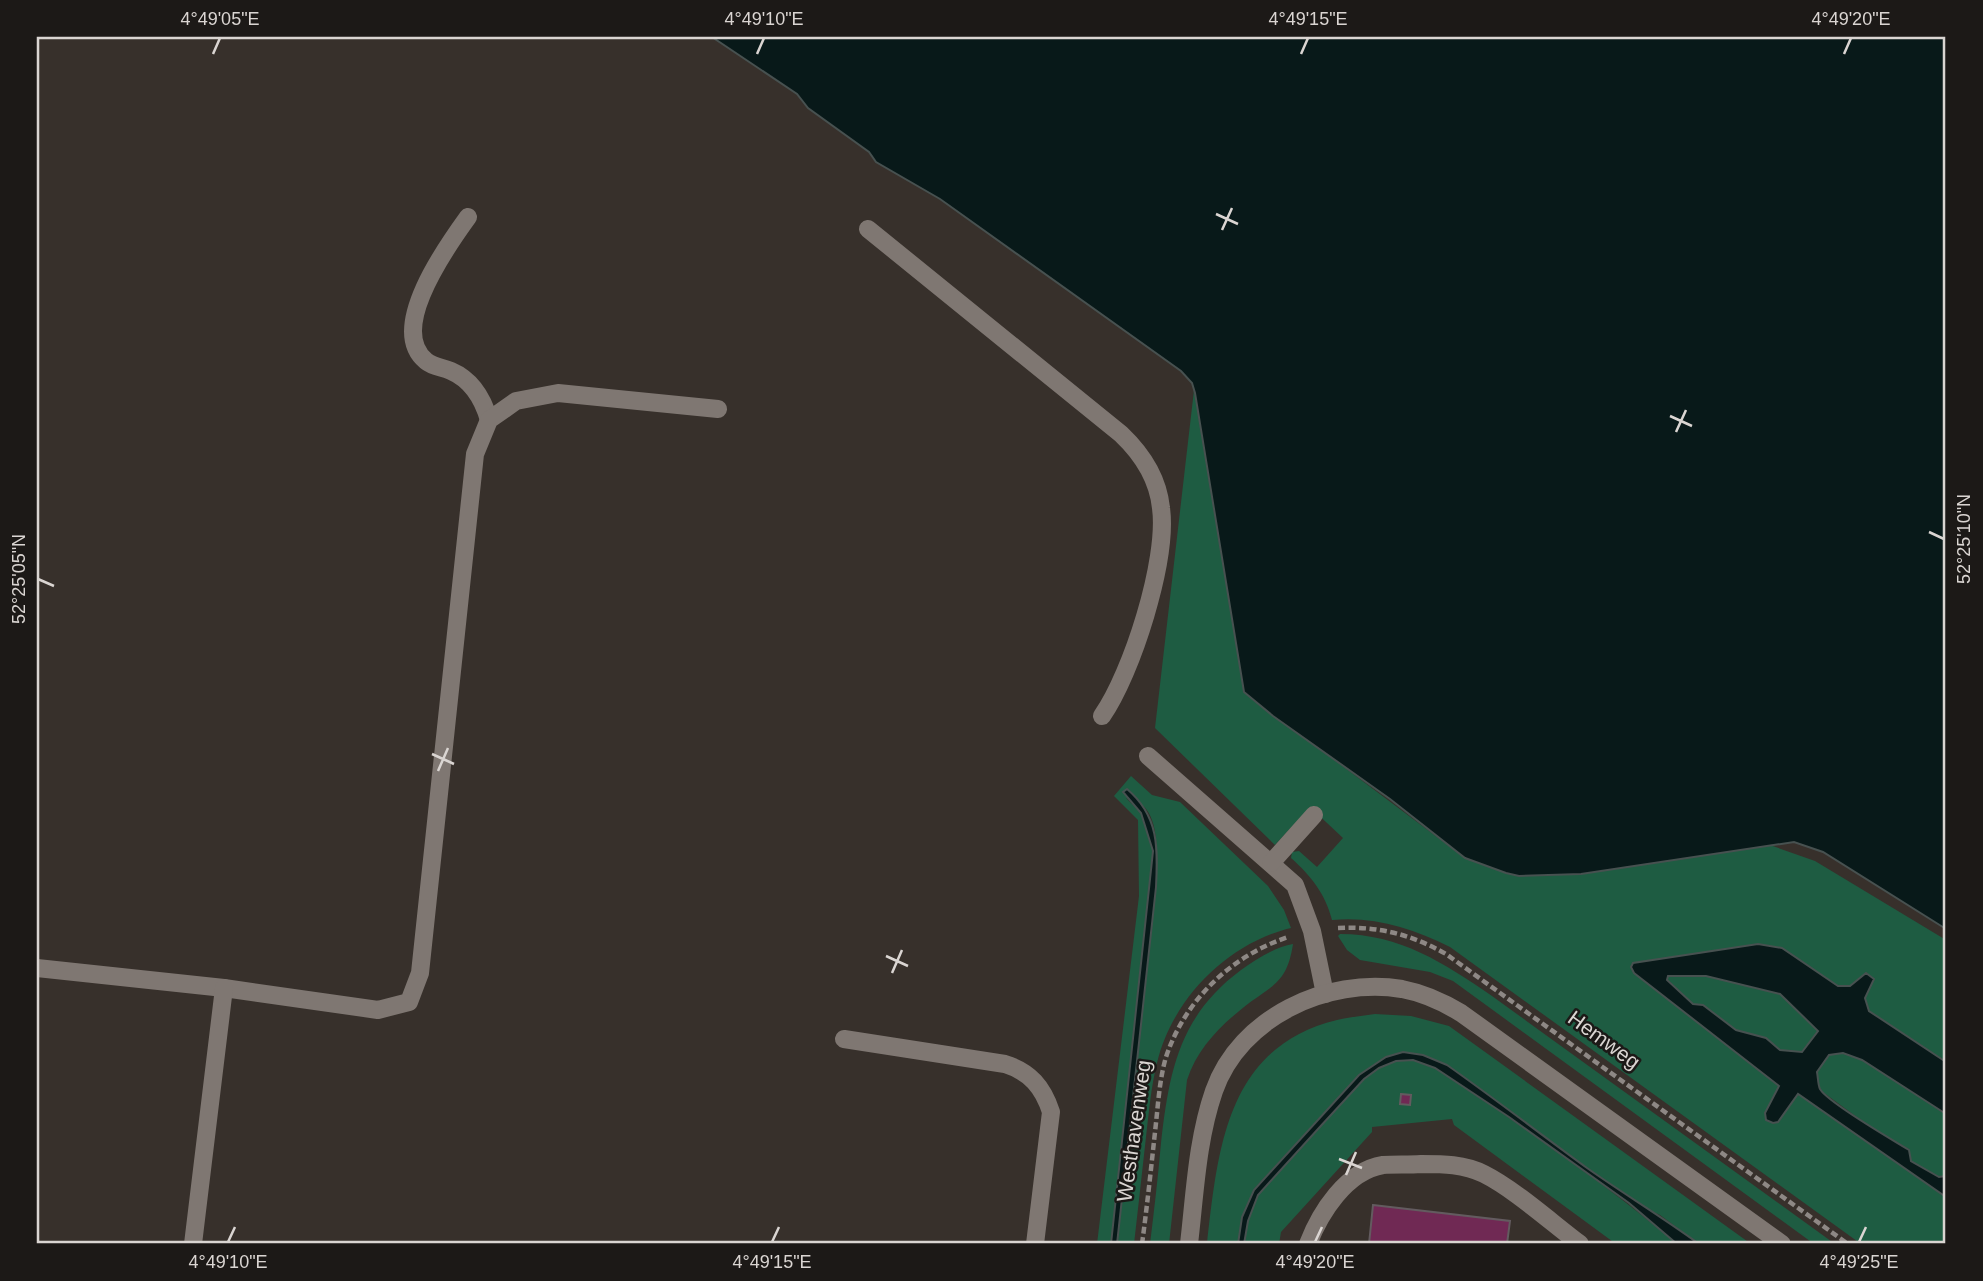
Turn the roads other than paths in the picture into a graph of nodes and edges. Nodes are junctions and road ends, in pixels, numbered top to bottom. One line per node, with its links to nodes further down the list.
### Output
1 (468, 217): 4 (street)
2 (868, 229): 5 (street)
3 (718, 409): 4 (street)
4 (489, 420): 10 (street)
5 (1102, 716)
6 (1148, 756): 8 (street)
7 (1314, 816): 8 (street)
8 (1271, 863): 11 (street)
9 (37, 968): 10 (street)
10 (224, 988): 13 (street)
11 (1325, 994): 15 (street); 18 (street)
12 (844, 1039): 14 (street)
13 (193, 1244)
14 (1035, 1244)
15 (1189, 1244)
16 (1308, 1244): 17 (street)
17 (1580, 1244)
18 (1782, 1244)

